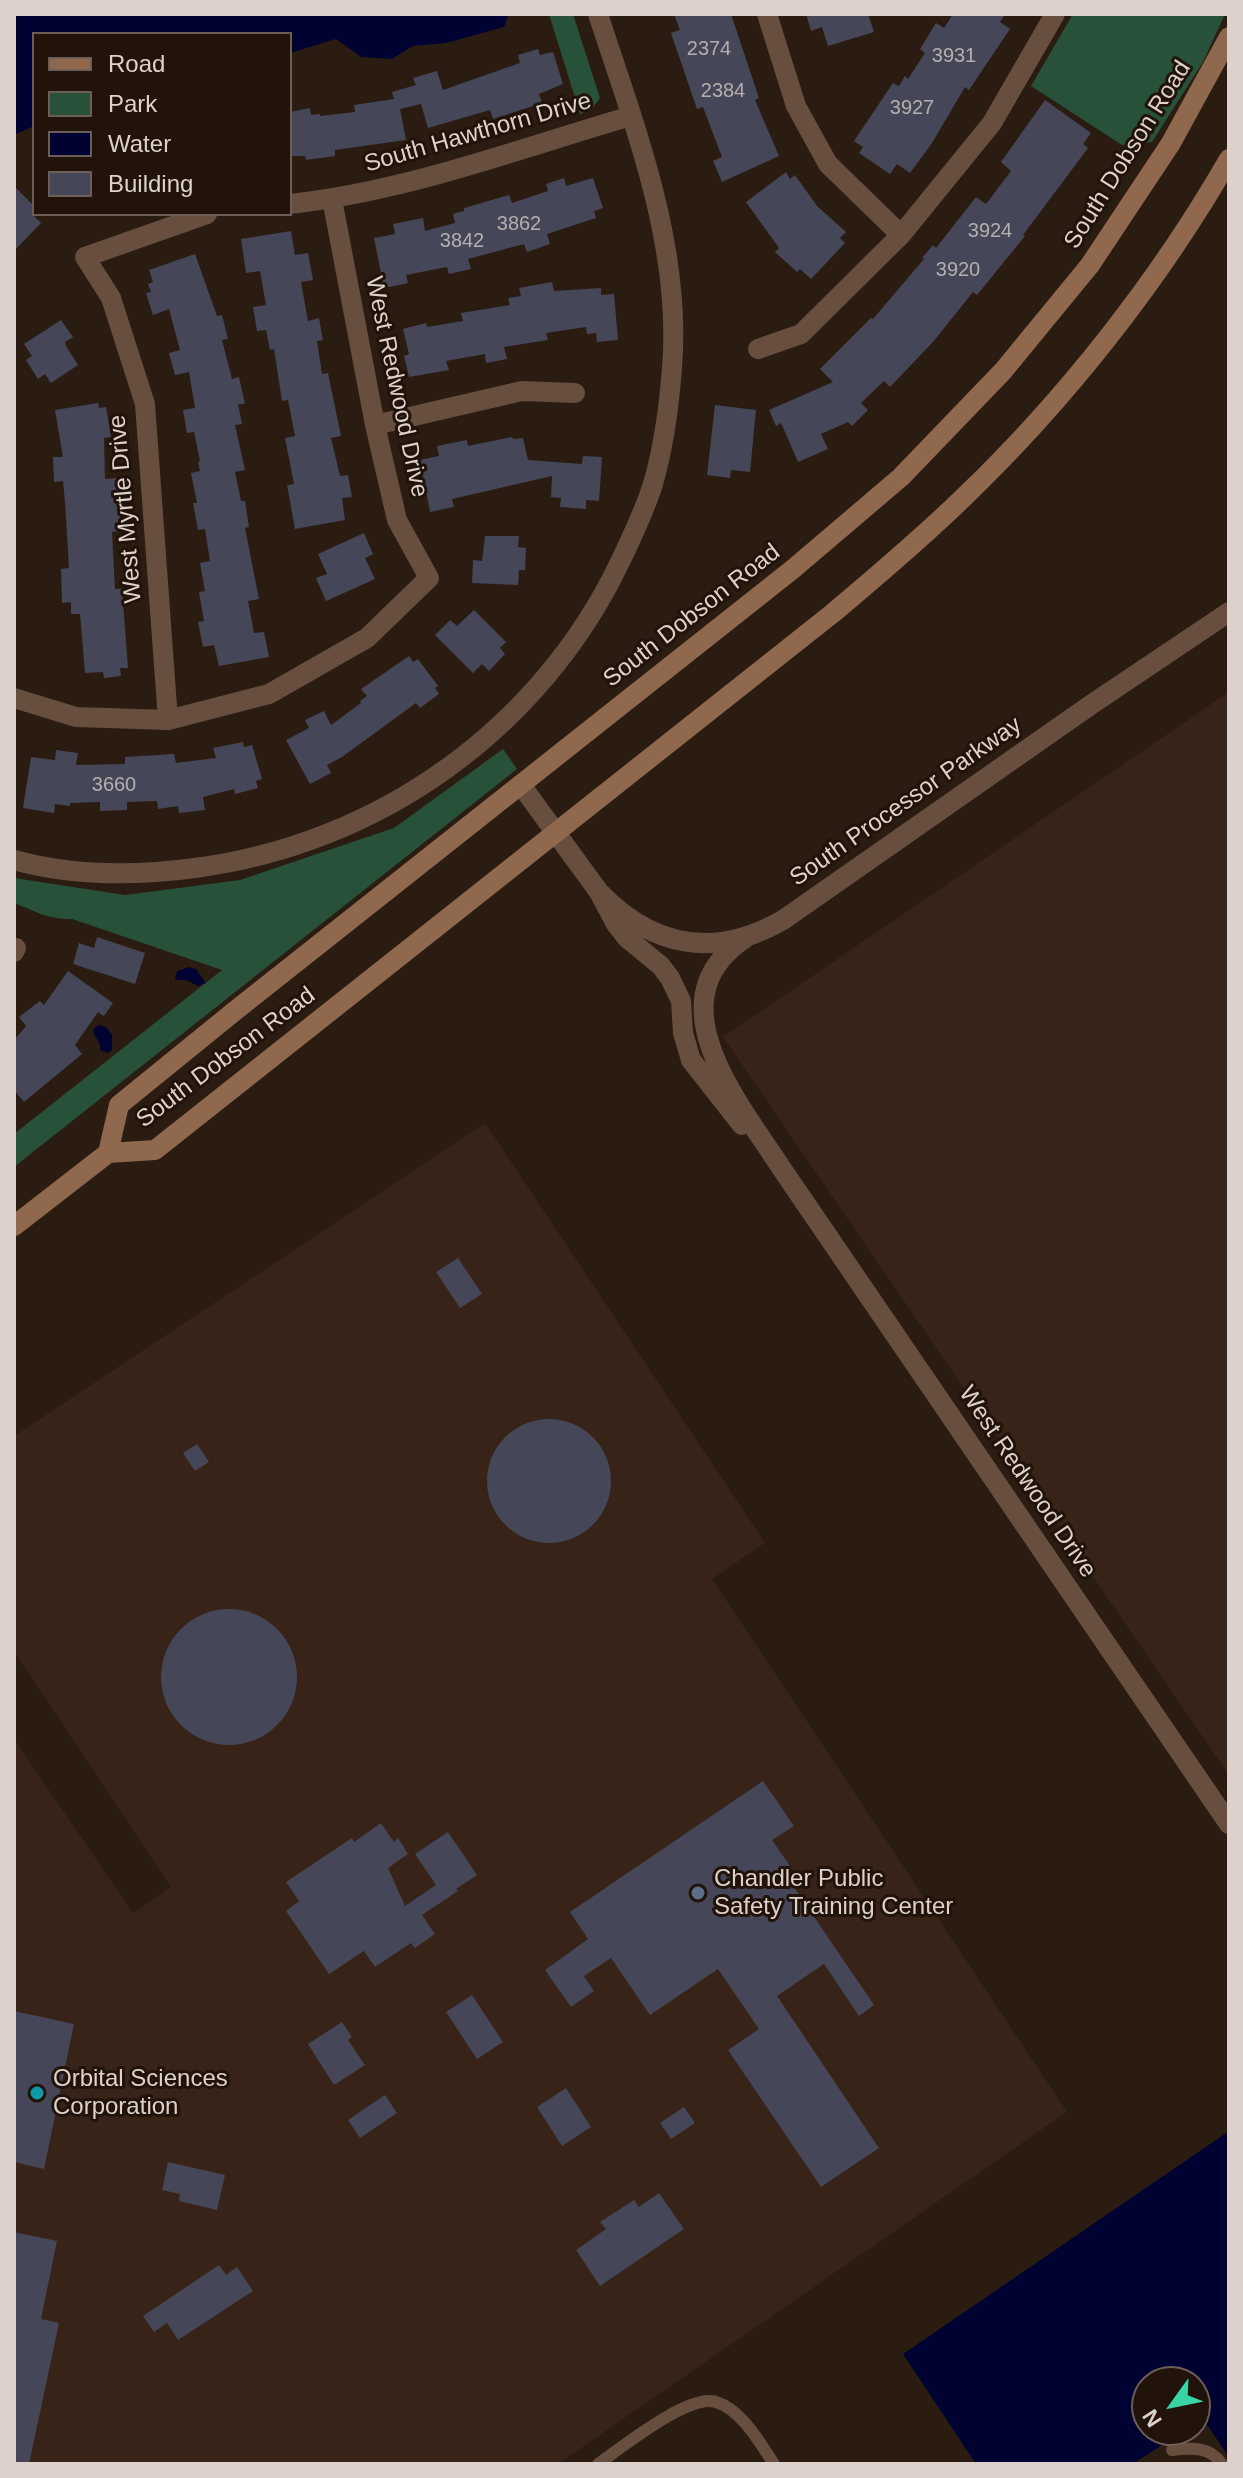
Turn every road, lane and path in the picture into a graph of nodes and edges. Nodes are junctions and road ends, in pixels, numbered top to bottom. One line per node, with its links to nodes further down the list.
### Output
1 (598, 14): 5 (street)
2 (767, 14): 10 (street)
3 (1055, 14): 10 (street)
4 (1229, 37): 17 (main road, South Dobson Road)
5 (631, 116): 7 (street, South Hawthorn Drive); 19 (street)
6 (1229, 159): 18 (main road, South Dobson Road)
7 (332, 199): 8 (street, South Hawthorn Drive); 13 (street, West Redwood Drive)
8 (292, 204)
9 (201, 216): 16 (street, West Myrtle Drive)
10 (901, 235): 11 (street)
11 (758, 349)
12 (575, 393): 13 (street)
13 (375, 425): 16 (street, West Redwood Drive)
14 (1229, 612): 21 (street, South Processor Parkway)
15 (14, 698): 16 (street)
16 (168, 720)
17 (521, 785): 18 (street, West Redwood Drive); 22 (main road, South Dobson Road)
18 (555, 833): 20 (street, West Redwood Drive); 22 (main road, South Dobson Road)
19 (14, 860)
20 (599, 892): 21 (street, South Processor Parkway); 23 (street, West Redwood Drive)
21 (744, 939): 23 (street, West Redwood Drive)
22 (108, 1153): 24 (main road)
23 (782, 1169): 25 (street, West Redwood Drive)
24 (14, 1226)
25 (1229, 1824)
26 (1172, 2450): 29 (lane)
27 (598, 2464): 28 (lane)
28 (774, 2464)
29 (1222, 2464)

